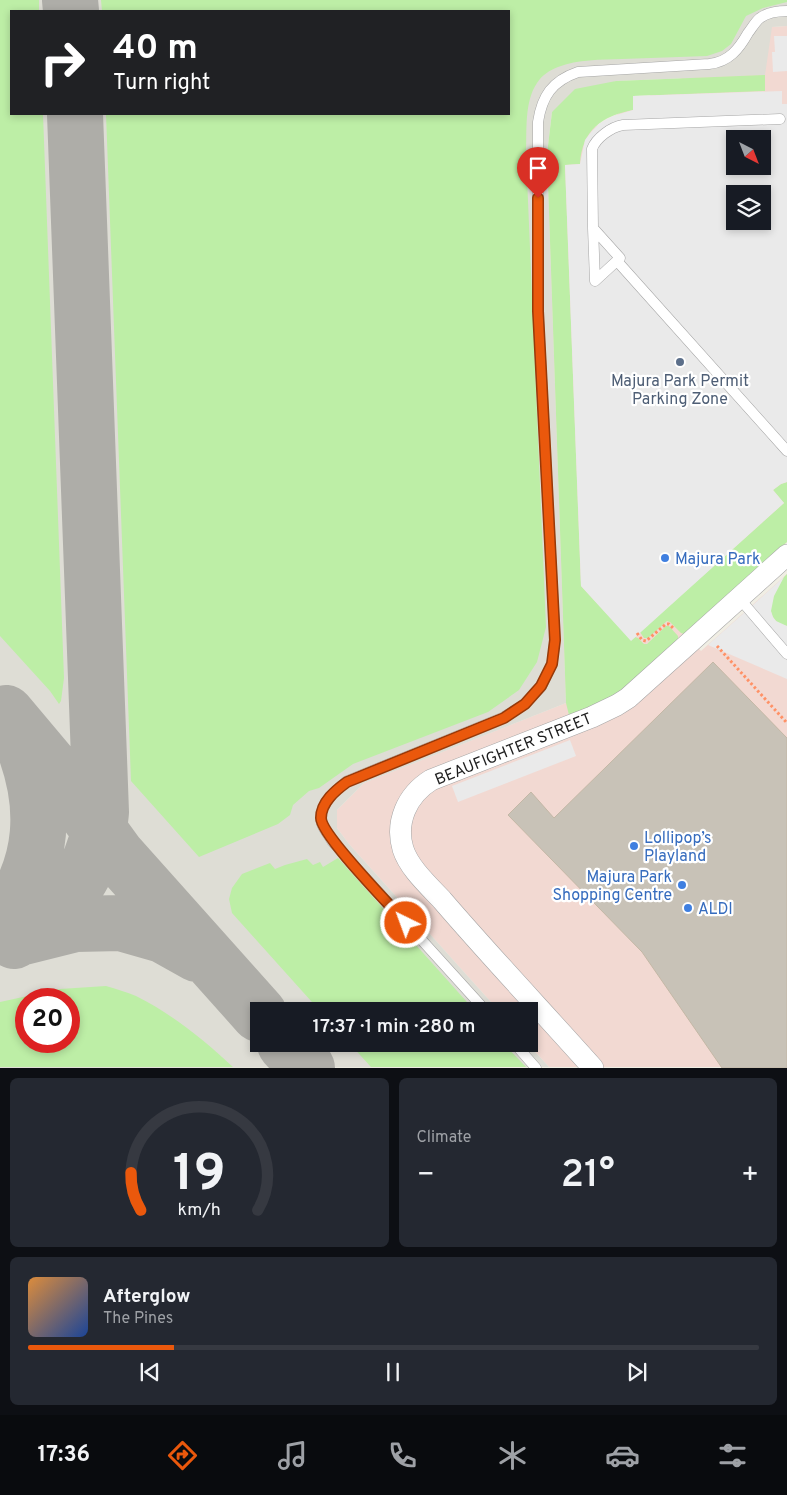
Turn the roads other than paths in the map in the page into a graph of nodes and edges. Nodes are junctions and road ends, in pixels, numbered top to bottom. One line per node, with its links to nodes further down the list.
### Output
1 (787, 10): 9 (lane)
2 (784, 118): 3 (lane)
3 (593, 228): 4 (lane); 4 (lane)
4 (618, 259): 5 (lane)
5 (787, 451)
6 (787, 555): 7 (street, BEAUFIGHTER STREET)
7 (740, 598): 8 (lane); 12 (street, BEAUFIGHTER STREET)
8 (787, 654)
9 (478, 1002)
10 (522, 1052): 11 (lane)
11 (536, 1068)
12 (593, 1068)

